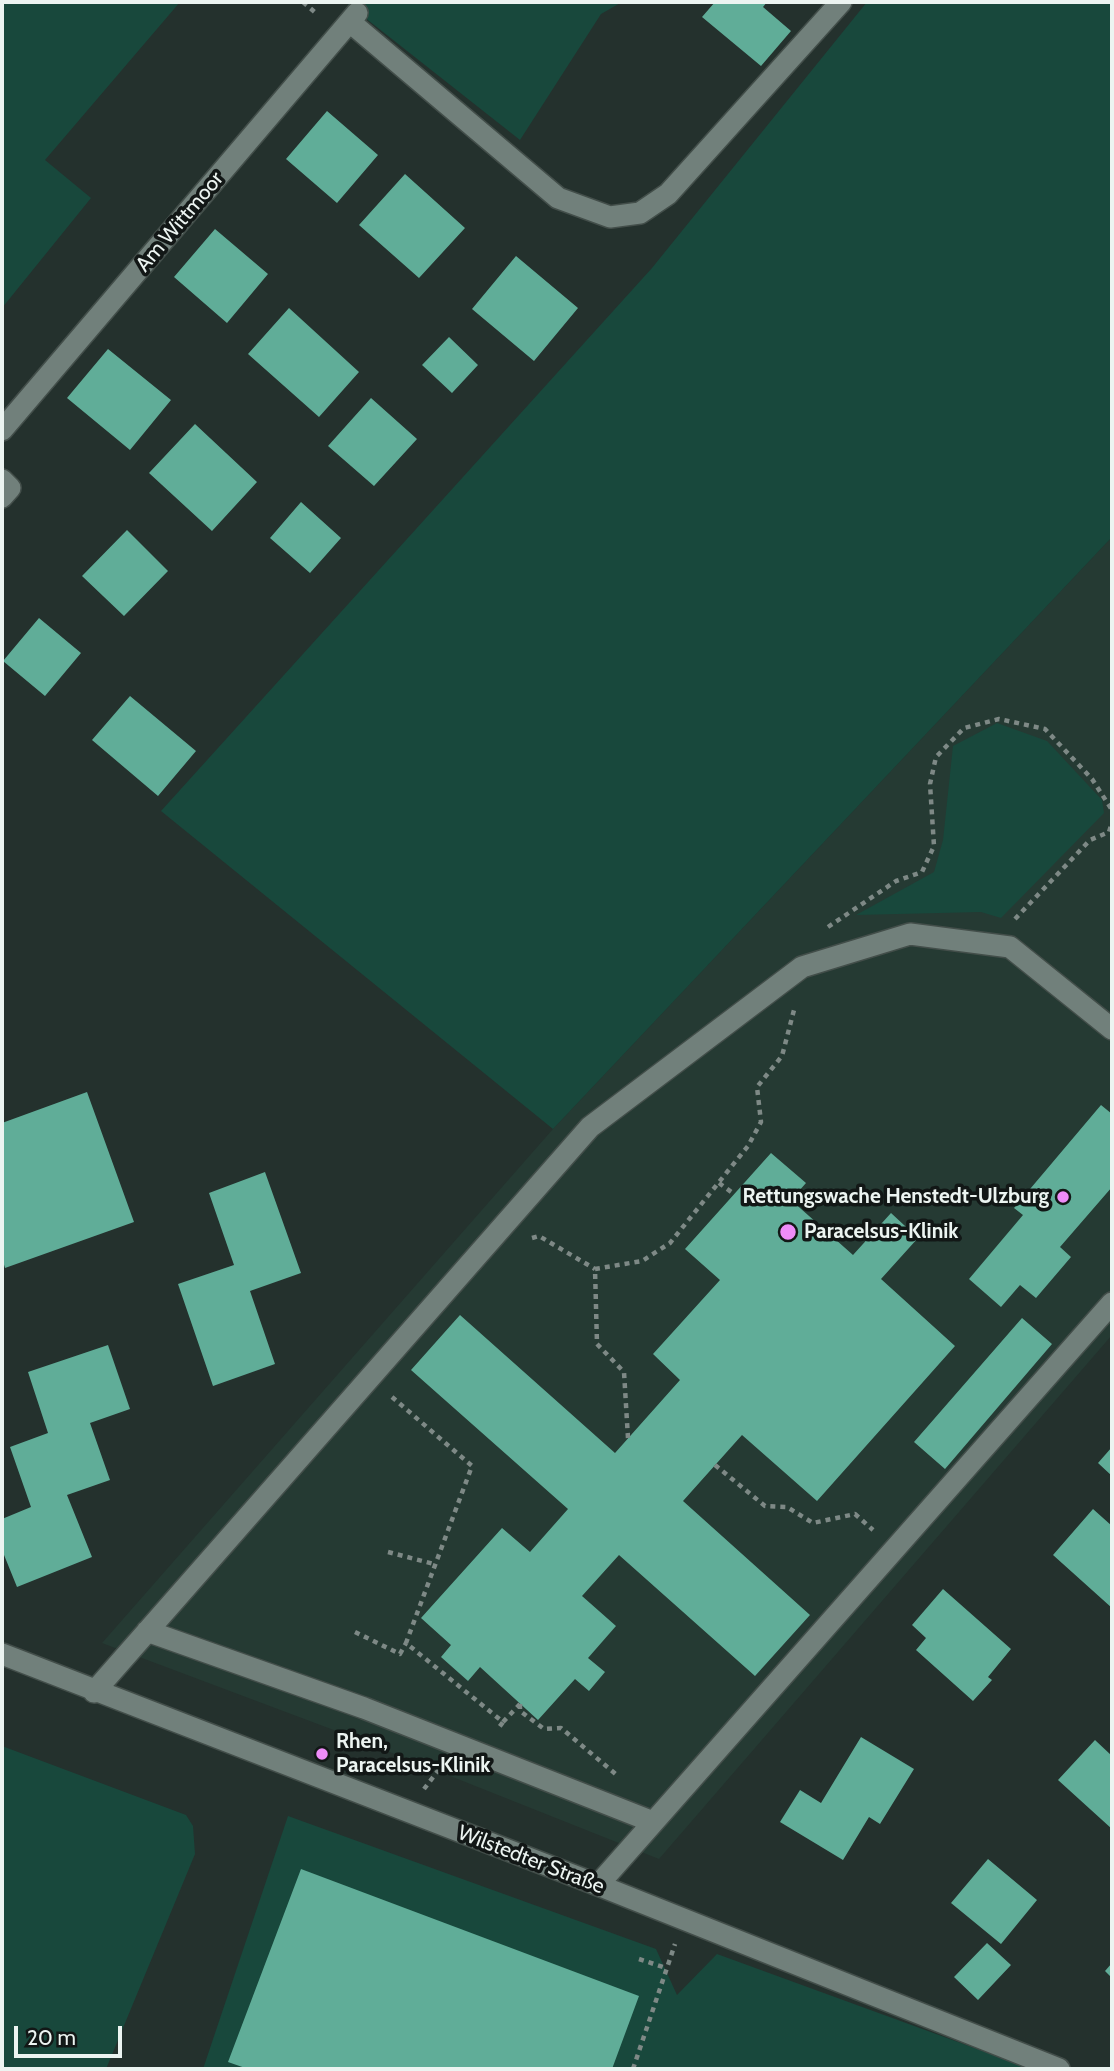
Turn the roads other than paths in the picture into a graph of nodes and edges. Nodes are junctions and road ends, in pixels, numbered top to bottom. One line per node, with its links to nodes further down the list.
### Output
1 (841, 2): 2 (street, Am Wittmoor)
2 (2, 430)
3 (2, 480): 4 (street)
4 (2, 497)
5 (1112, 1029): 7 (street)
6 (1112, 1303): 10 (street)
7 (147, 1631): 9 (street); 10 (street)
8 (2, 1654): 9 (street, Wilstedter Straße)
9 (94, 1692): 11 (street, Wilstedter Straße)
10 (653, 1822): 11 (street)
11 (597, 1885): 12 (street, Wilstedter Straße)
12 (1059, 2069)

